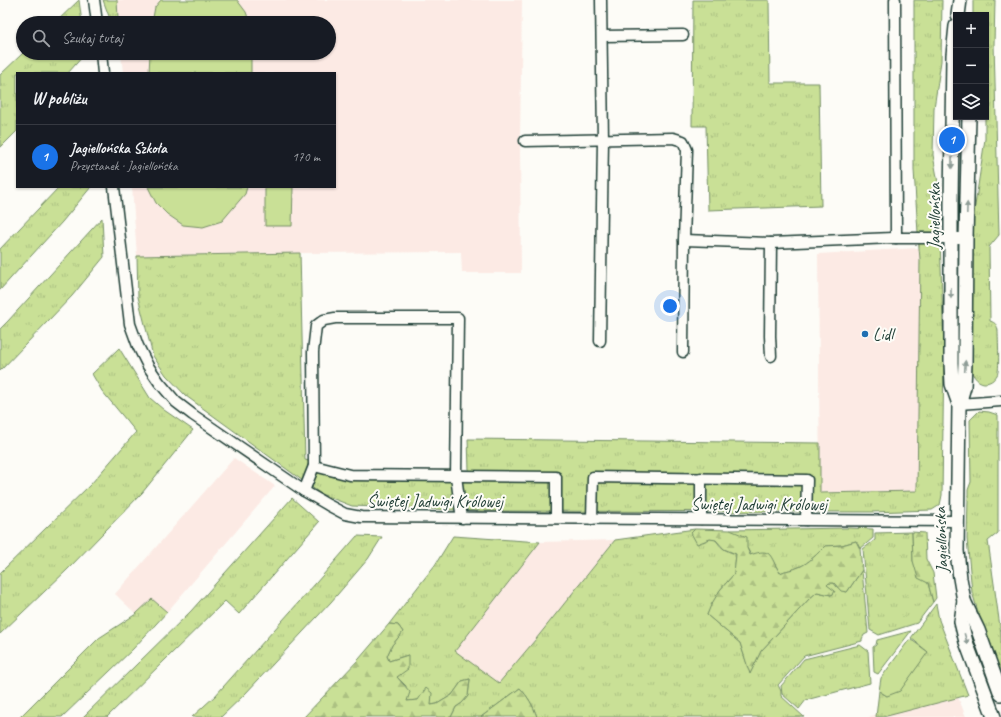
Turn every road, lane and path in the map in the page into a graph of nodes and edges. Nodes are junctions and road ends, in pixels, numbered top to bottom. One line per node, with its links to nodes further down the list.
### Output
1 (94, 0): 7 (street)
2 (601, 0): 9 (street)
3 (895, 0): 17 (street)
4 (960, 0): 5 (street); 6 (street)
5 (958, 12)
6 (962, 12)
7 (96, 16)
8 (683, 35): 9 (street)
9 (602, 36): 14 (street)
10 (954, 48): 18 (street, Jagiellońska, one-way to 18)
11 (101, 60): 12 (street)
12 (102, 72)
13 (969, 120): 19 (street, Jagiellońska, one-way to 13)
14 (603, 140): 15 (street); 20 (street); 22 (street)
15 (526, 141)
16 (114, 188): 30 (street, Świętej Jadwigi Królowej)
17 (896, 238): 18 (street); 21 (street)
18 (951, 238): 19 (street); 26 (street, Jagiellońska, one-way to 26)
19 (966, 238): 26 (street, Jagiellońska, one-way to 19)
20 (684, 240): 21 (street); 23 (street)
21 (771, 242): 24 (street)
22 (600, 341)
23 (683, 352)
24 (771, 356)
25 (1001, 401): 26 (street)
26 (959, 404): 36 (street, Jagiellońska)
27 (314, 466): 28 (street); 28 (street); 30 (street)
28 (456, 476): 31 (street); 32 (street)
29 (701, 478): 33 (street); 34 (street); 35 (street)
30 (304, 491): 31 (street, Świętej Jadwigi Królowej)
31 (462, 518): 32 (street, Świętej Jadwigi Królowej)
32 (556, 518): 33 (street, Świętej Jadwigi Królowej)
33 (592, 519): 34 (street, Świętej Jadwigi Królowej)
34 (701, 520): 35 (street, Świętej Jadwigi Królowej)
35 (806, 520): 36 (street, Świętej Jadwigi Królowej)
36 (957, 521): 37 (street, Jagiellońska)
37 (964, 601): 38 (street, Jagiellońska); 39 (street, Jagiellońska, one-way to 39)
38 (1001, 694)
39 (994, 717)

